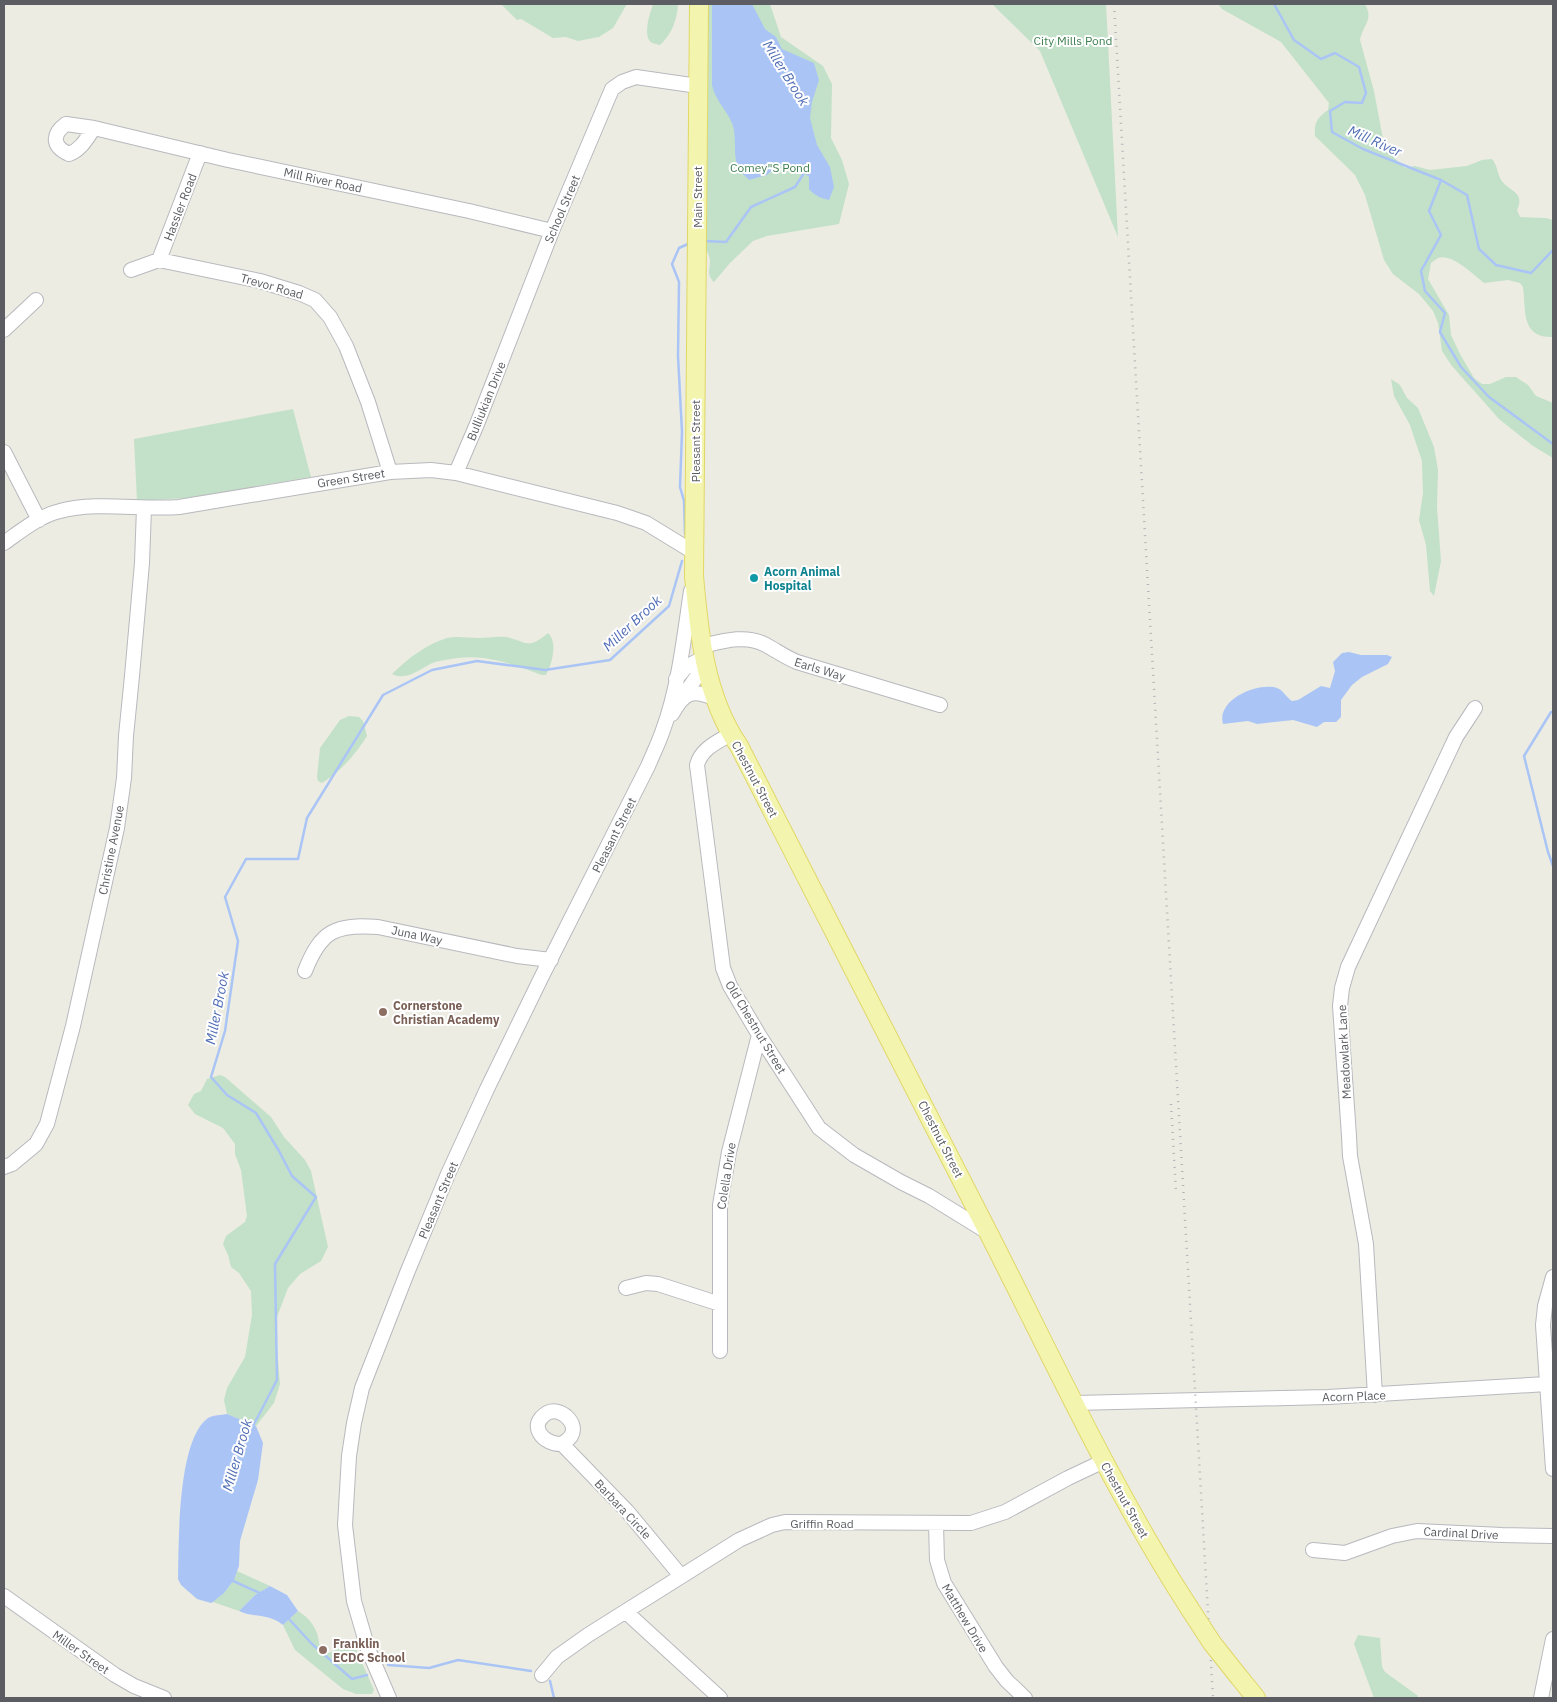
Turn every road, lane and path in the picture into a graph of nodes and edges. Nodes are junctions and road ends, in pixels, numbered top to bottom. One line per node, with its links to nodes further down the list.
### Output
1 (699, 4): 2 (main road, Main Street)
2 (698, 86): 5 (street, School Street); 11 (main road, Main Street)
3 (94, 128): 4 (street, Mill River Road)
4 (200, 153): 5 (street, Mill River Road); 6 (street, Hassler Road)
5 (552, 231): 9 (street, School Street)
6 (159, 260): 7 (street); 13 (street, Trevor Road)
7 (131, 270)
8 (36, 300): 10 (street)
9 (513, 329): 14 (street, Bulliukian Drive)
10 (4, 330)
11 (695, 390): 18 (main road, Pleasant Street)
12 (4, 452): 16 (street)
13 (390, 472): 14 (street, Green Street); 15 (street, Green Street)
14 (456, 473): 18 (street, Green Street)
15 (144, 508): 16 (street, Green Street); 31 (street, Christine Avenue)
16 (39, 520): 17 (street, Green Street)
17 (4, 543)
18 (695, 553): 19 (main road, Chestnut Street)
19 (694, 576): 20 (main road, Chestnut Street); 21 (street, Pleasant Street)
20 (705, 657): 21 (street); 22 (main road, Chestnut Street); 23 (street, Pleasant Street); 24 (street, Earls Way)
21 (676, 679): 26 (street, Pleasant Street)
22 (716, 699): 23 (street); 27 (main road, Chestnut Street)
23 (680, 701): 26 (street, Pleasant Street)
24 (940, 705)
25 (1475, 708): 38 (street, Meadowlark Lane)
26 (663, 730): 28 (street, Pleasant Street)
27 (731, 734): 30 (street, Old Chestnut Street); 32 (main road, Chestnut Street)
28 (551, 960): 29 (street, Juna Way); 53 (street, Pleasant Street)
29 (305, 971)
30 (758, 1035): 32 (street, Old Chestnut Street); 35 (street, Colella Drive)
31 (4, 1166)
32 (989, 1233): 39 (main road, Chestnut Street)
33 (1553, 1277): 37 (street)
34 (626, 1288): 35 (street)
35 (720, 1304): 36 (street, Colella Drive)
36 (720, 1351)
37 (1547, 1384): 38 (street, Acorn Place); 42 (street)
38 (1375, 1395): 39 (street, Acorn Place)
39 (1075, 1403): 41 (main road, Chestnut Street)
40 (562, 1444): 46 (street, Barbara Circle)
41 (1104, 1462): 43 (street, Griffin Road); 56 (main road, Chestnut Street, bridge)
42 (1553, 1470)
43 (936, 1524): 46 (street, Griffin Road); 55 (street, Matthew Drive)
44 (1553, 1536): 45 (street, Cardinal Drive)
45 (1313, 1550)
46 (682, 1576): 48 (street, Griffin Road)
47 (4, 1596): 52 (street, Miller Street)
48 (626, 1612): 50 (street, Griffin Road); 54 (street)
49 (1553, 1638): 51 (street)
50 (542, 1676)
51 (1549, 1680): 57 (street)
52 (164, 1698)
53 (388, 1698)
54 (720, 1698)
55 (1025, 1698)
56 (1256, 1698)
57 (1541, 1698)

